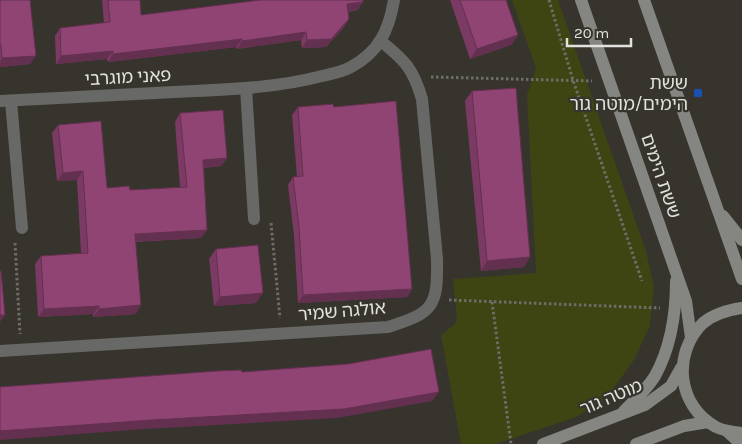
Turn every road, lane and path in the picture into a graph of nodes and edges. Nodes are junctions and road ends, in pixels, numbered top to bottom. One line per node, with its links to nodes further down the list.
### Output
1 (394, 0): 5 (street, פאני מוגרבי)
2 (549, 0): 7 (path)
3 (581, 0): 8 (main road, ששת הימים)
4 (644, 0): 11 (main road)
5 (381, 41): 6 (street); 9 (street, פאני מוגרבי)
6 (415, 77): 7 (path); 18 (street)
7 (574, 80): 8 (path); 17 (path)
8 (609, 81): 15 (main road, ששת הימים)
9 (246, 88): 10 (street, פאני מוגרבי); 12 (street)
10 (6, 101): 13 (street, פאני מוגרבי)
11 (717, 209): 14 (main road); 16 (main road)
12 (254, 219): 22 (path)
13 (22, 228): 24 (path)
14 (742, 240)
15 (676, 274): 21 (main road); 23 (main road, ששת הימים)
16 (742, 279)
17 (642, 281)
18 (433, 299): 19 (path); 22 (street, אולגה שמיר)
19 (492, 302): 21 (path); 31 (path)
20 (742, 308): 23 (main road)
21 (675, 309): 27 (main road)
22 (281, 334): 24 (street, אולגה שמיר)
23 (691, 338): 26 (main road)
24 (21, 350): 25 (street, אולגה שמיר)
25 (0, 351)
26 (681, 368): 27 (main road, מוטה גור); 28 (main road)
27 (621, 414): 32 (main road, מוטה גור)
28 (708, 422): 29 (main road); 33 (main road)
29 (728, 432): 30 (main road); 34 (main road)
30 (742, 434)
31 (511, 444)
32 (543, 444)
33 (636, 444)
34 (741, 444)

